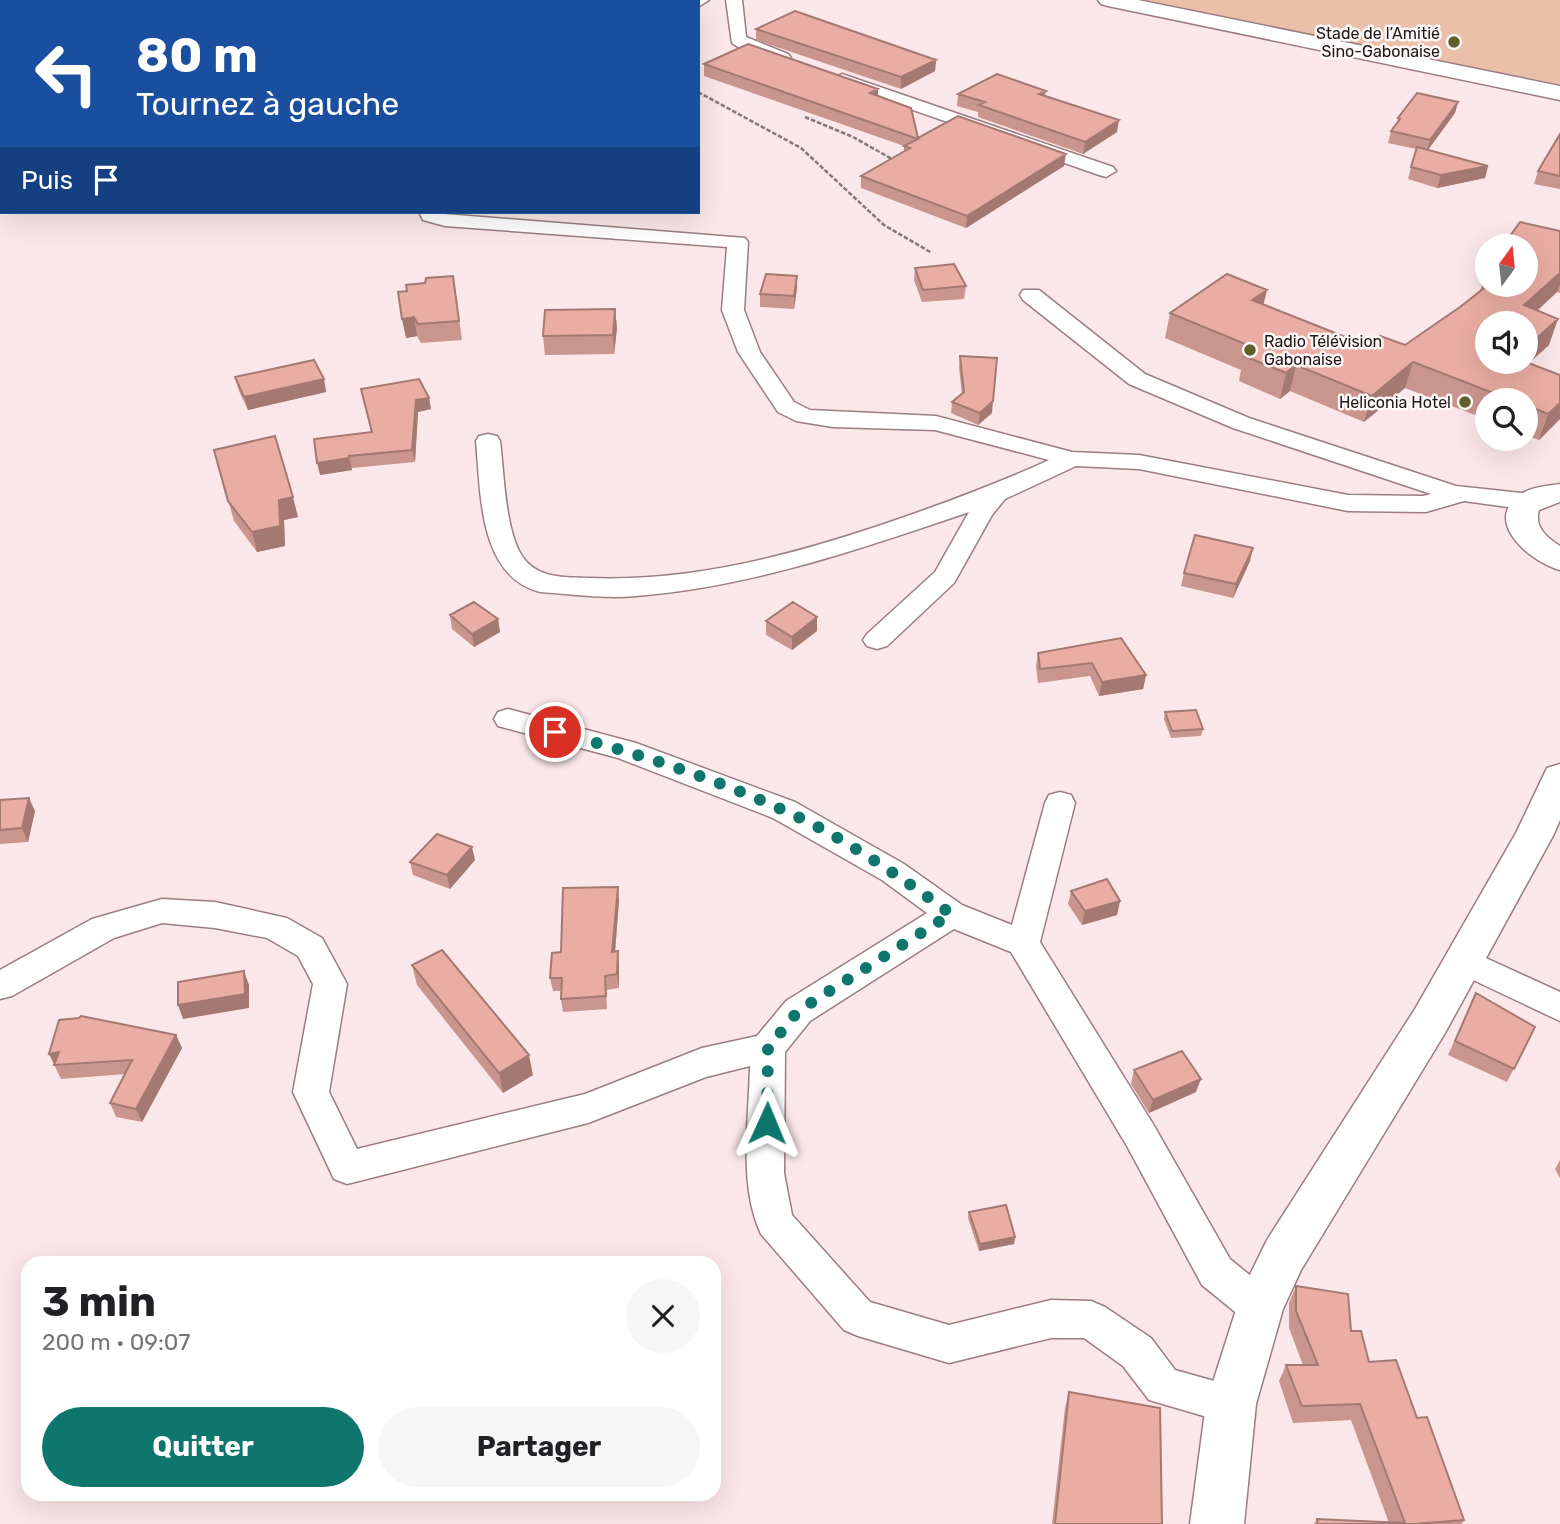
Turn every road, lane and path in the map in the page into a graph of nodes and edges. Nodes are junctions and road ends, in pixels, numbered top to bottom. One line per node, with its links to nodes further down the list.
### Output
1 (734, 0): 3 (street)
2 (1108, 0): 6 (street)
3 (801, 64)
4 (827, 74): 9 (street)
5 (700, 93): 11 (path)
6 (1560, 93)
7 (805, 117): 8 (path)
8 (892, 159)
9 (1107, 170)
10 (430, 214): 14 (street)
11 (932, 253)
12 (1031, 295): 15 (street)
13 (488, 441): 17 (street)
14 (1072, 459): 15 (street); 17 (street)
15 (1457, 493): 18 (street)
16 (1560, 493): 18 (street)
17 (996, 494): 20 (street)
18 (1525, 512): 19 (street)
19 (1558, 562)
20 (877, 640)
21 (508, 719): 24 (street)
22 (1559, 785): 26 (street)
23 (1060, 803): 25 (street)
24 (951, 914): 25 (street); 29 (street)
25 (1023, 943): 30 (street)
26 (1464, 961): 28 (street); 30 (street)
27 (0, 986): 29 (street)
28 (1560, 1007)
29 (768, 1048): 31 (street)
30 (1259, 1307): 31 (street)
31 (1231, 1404): 32 (street)
32 (1217, 1524)

